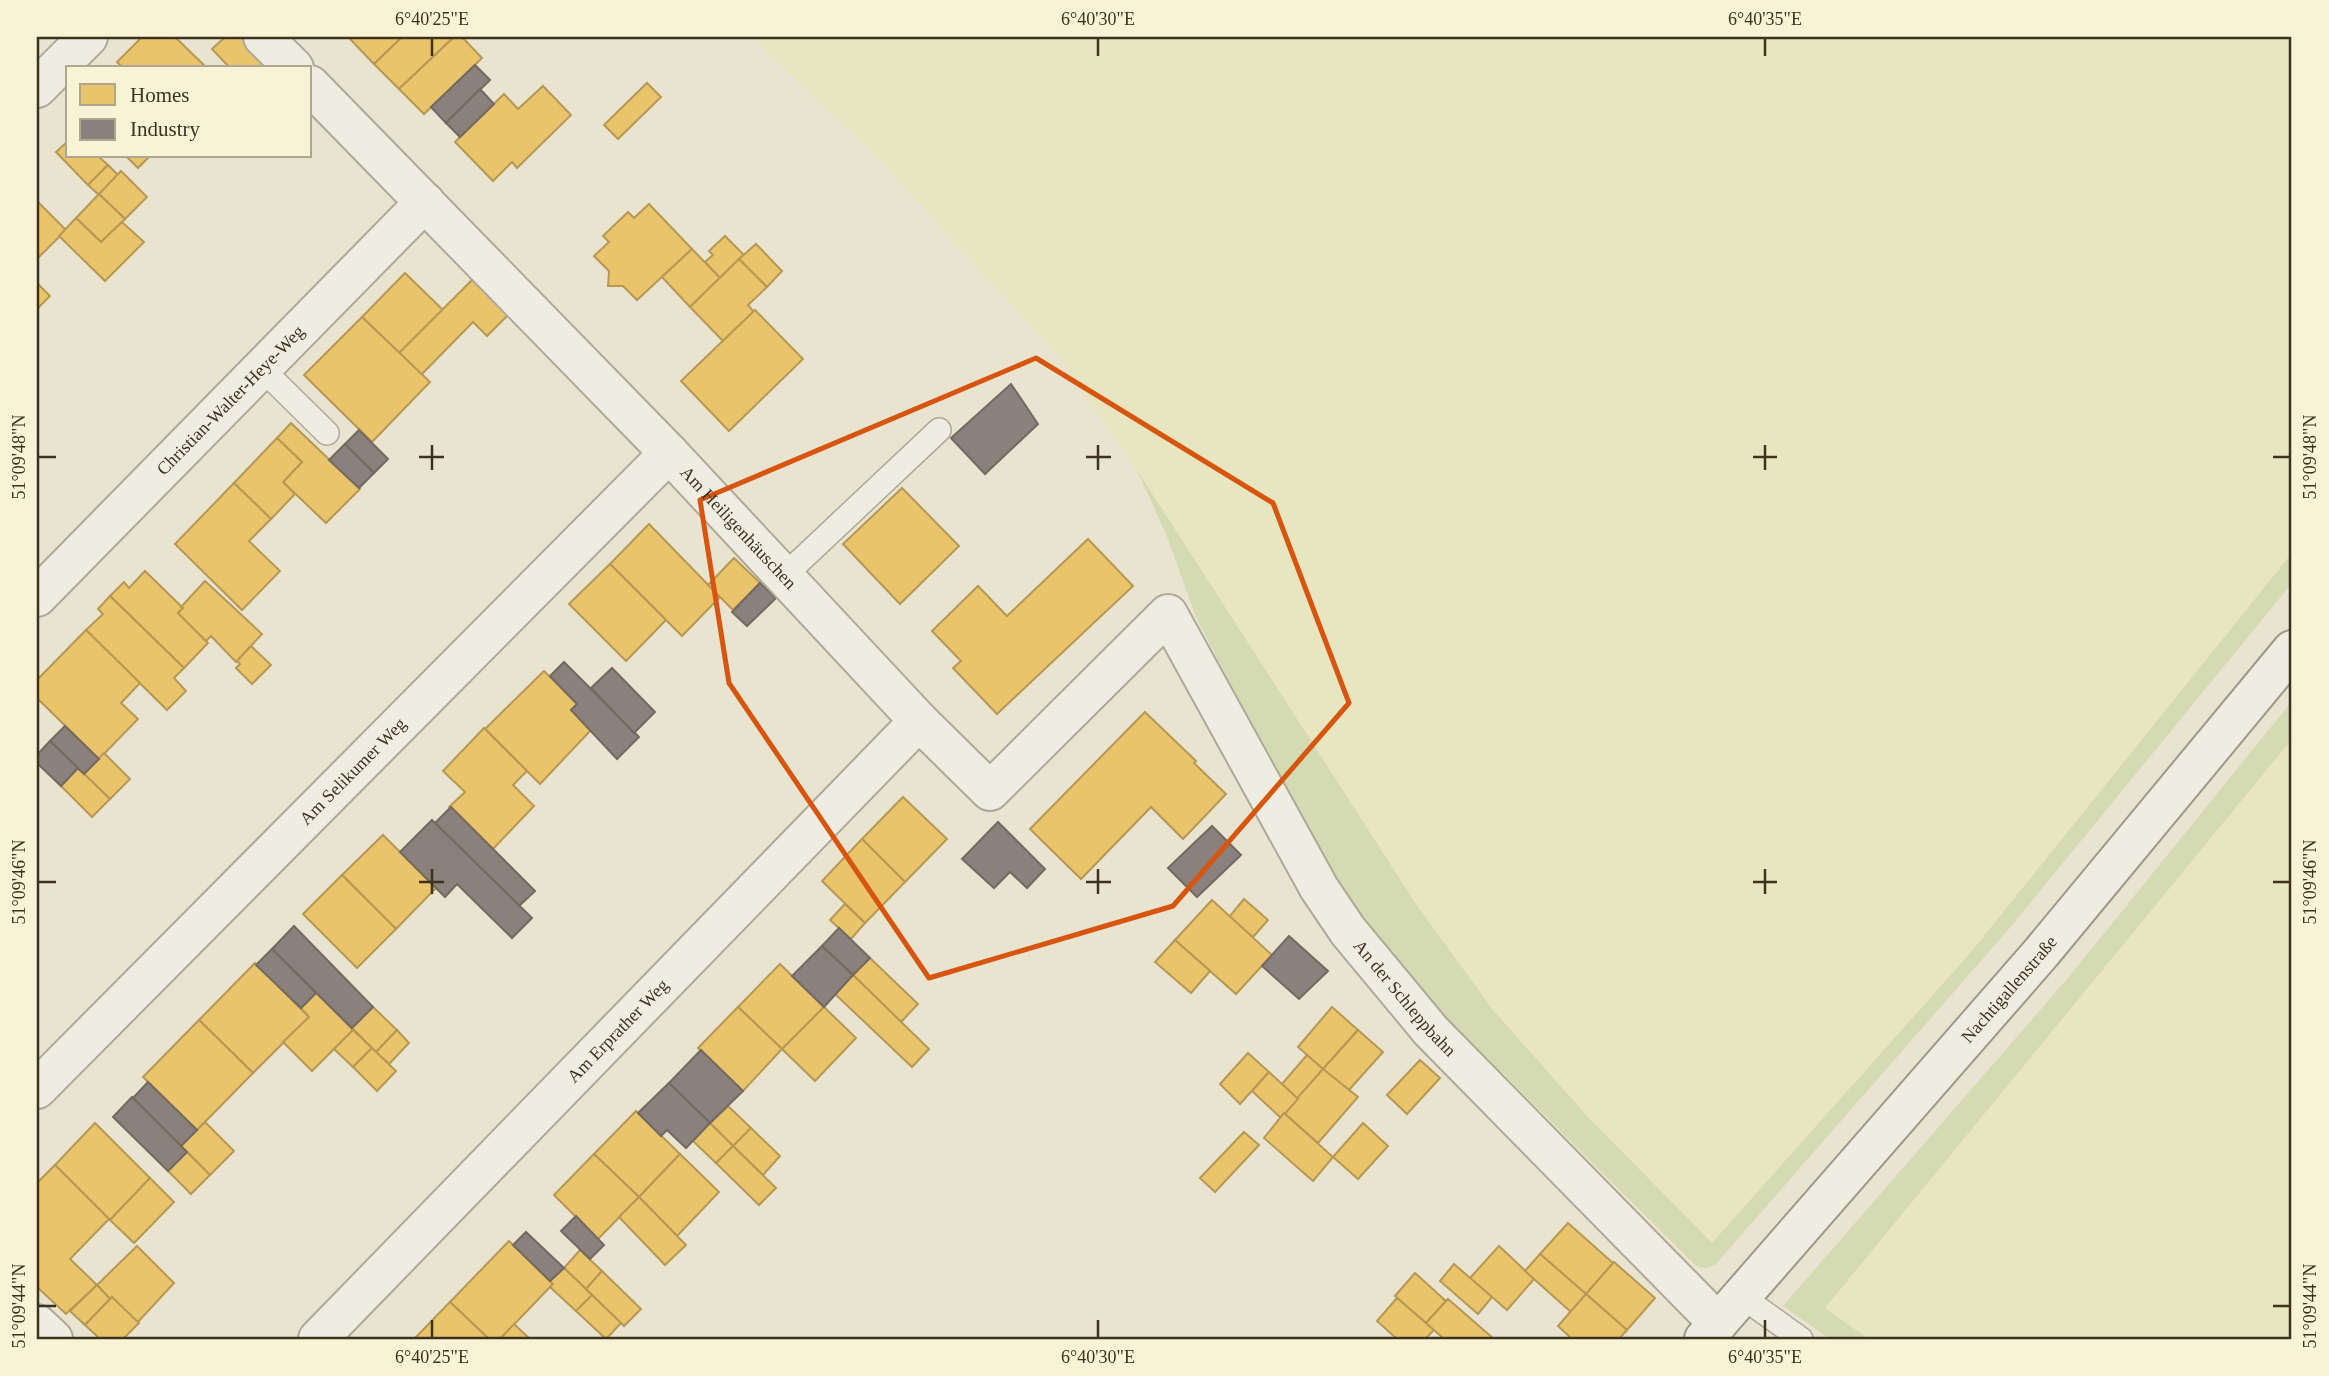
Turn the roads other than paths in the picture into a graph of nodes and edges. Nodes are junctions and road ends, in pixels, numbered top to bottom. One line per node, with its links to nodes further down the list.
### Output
1 (88, 37): 5 (street)
2 (263, 37): 3 (street)
3 (292, 66)
4 (312, 87): 6 (street, Am Heiligenhäuschen)
5 (37, 88)
6 (425, 202): 7 (street, Christian-Walter-Heye-Weg); 10 (street, Am Heiligenhäuschen)
7 (262, 369): 9 (lane); 12 (street, Christian-Walter-Heye-Weg)
8 (939, 430): 11 (lane)
9 (327, 433)
10 (669, 453): 11 (street, Am Heiligenhäuschen); 16 (street, Am Selikumer Weg)
11 (784, 576): 15 (street, Am Heiligenhäuschen)
12 (37, 597)
13 (1168, 614): 15 (street, Am Heiligenhäuschen); 17 (street, An der Schleppbahn)
14 (2292, 650): 17 (street, Nachtigallenstraße)
15 (919, 721): 20 (street, Am Erprather Weg)
16 (37, 1089)
17 (1721, 1320): 21 (lane)
18 (37, 1324): 19 (street)
19 (53, 1339)
20 (318, 1339)
21 (1801, 1339)

